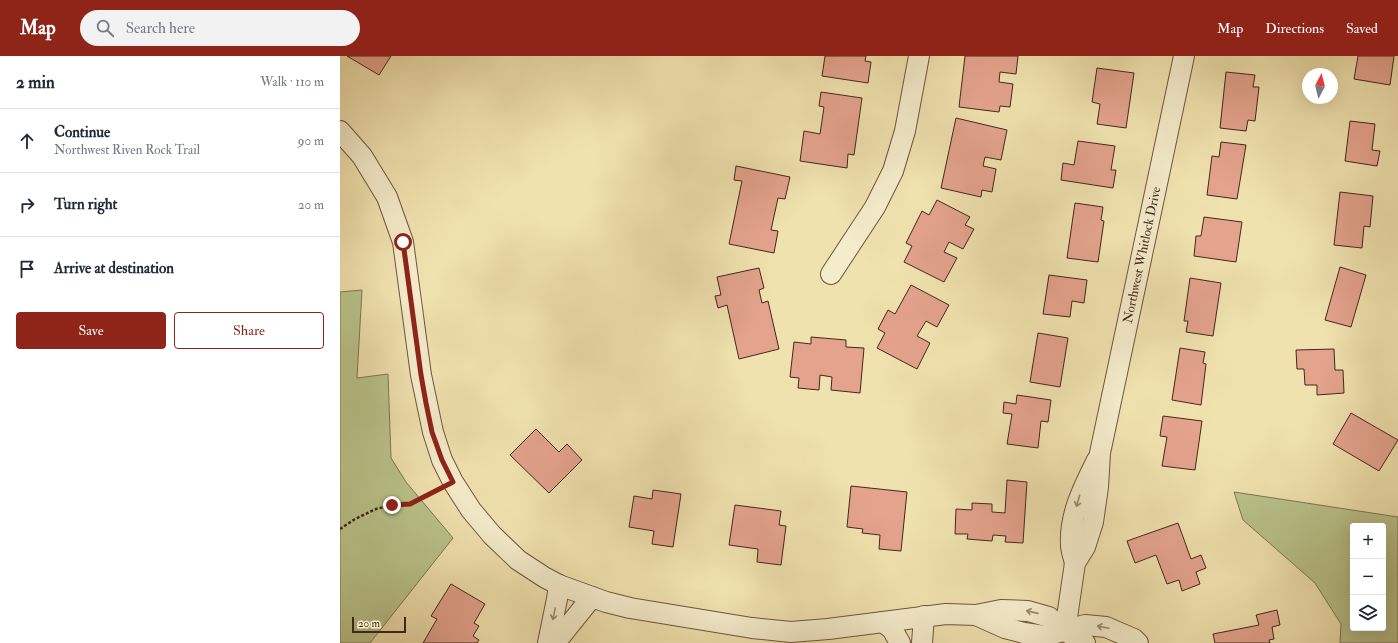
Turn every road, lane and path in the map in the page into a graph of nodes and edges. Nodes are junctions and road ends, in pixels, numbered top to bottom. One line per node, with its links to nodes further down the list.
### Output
1 (919, 56): 4 (street)
2 (1184, 56): 11 (street, Northwest Whitlock Drive)
3 (340, 131): 5 (street)
4 (831, 274)
5 (453, 482): 6 (path); 7 (street)
6 (340, 529)
7 (559, 585): 8 (street); 12 (street, one-way to 12)
8 (592, 597): 10 (street); 13 (street)
9 (924, 616): 10 (street); 11 (street); 15 (street)
10 (883, 622): 14 (street)
11 (1066, 631): 16 (street); 17 (street, one-way to 11)
12 (548, 643)
13 (555, 643)
14 (900, 643)
15 (922, 643)
16 (1085, 643)
17 (1138, 643)

